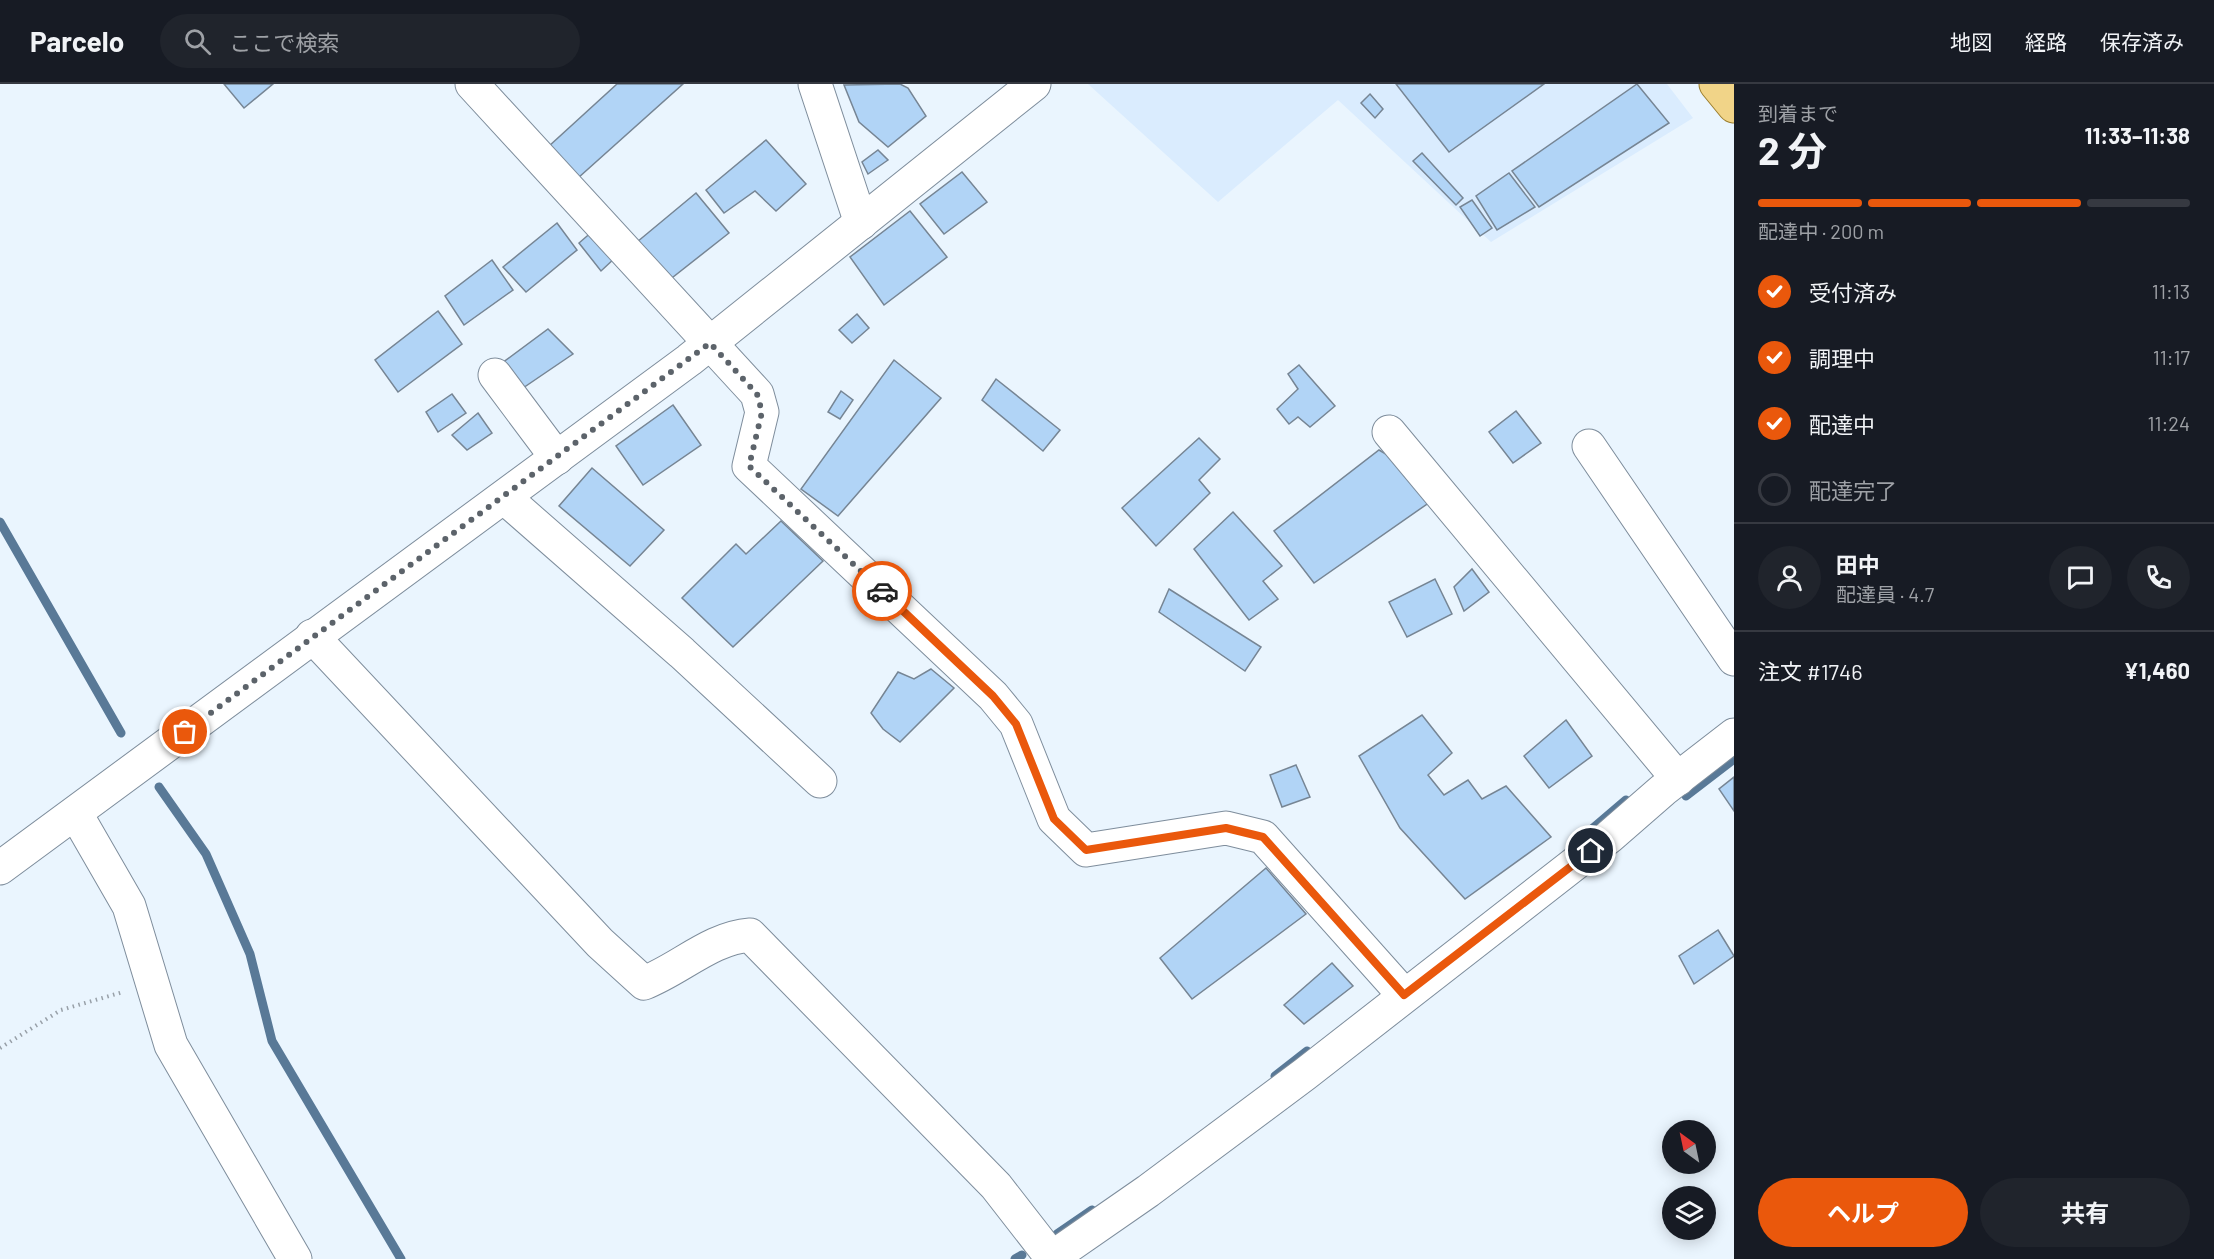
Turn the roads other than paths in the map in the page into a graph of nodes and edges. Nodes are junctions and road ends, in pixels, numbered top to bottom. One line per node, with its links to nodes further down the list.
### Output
1 (472, 84): 7 (street)
2 (815, 84): 6 (street)
3 (1034, 84): 6 (street)
4 (1716, 84): 5 (main road)
5 (1734, 106)
6 (861, 224): 7 (street)
7 (710, 343): 11 (street); 20 (street)
8 (495, 375): 11 (street)
9 (1389, 432): 16 (street)
10 (1589, 446): 14 (street)
11 (557, 458): 12 (street)
12 (505, 498): 13 (street); 17 (street)
13 (312, 636): 18 (street); 21 (street)
14 (1734, 659)
15 (1734, 735): 16 (street)
16 (1678, 779): 20 (street)
17 (820, 781)
18 (76, 814): 19 (street); 22 (street)
19 (0, 868)
20 (1404, 995): 21 (street)
21 (1051, 1258)
22 (295, 1259)

